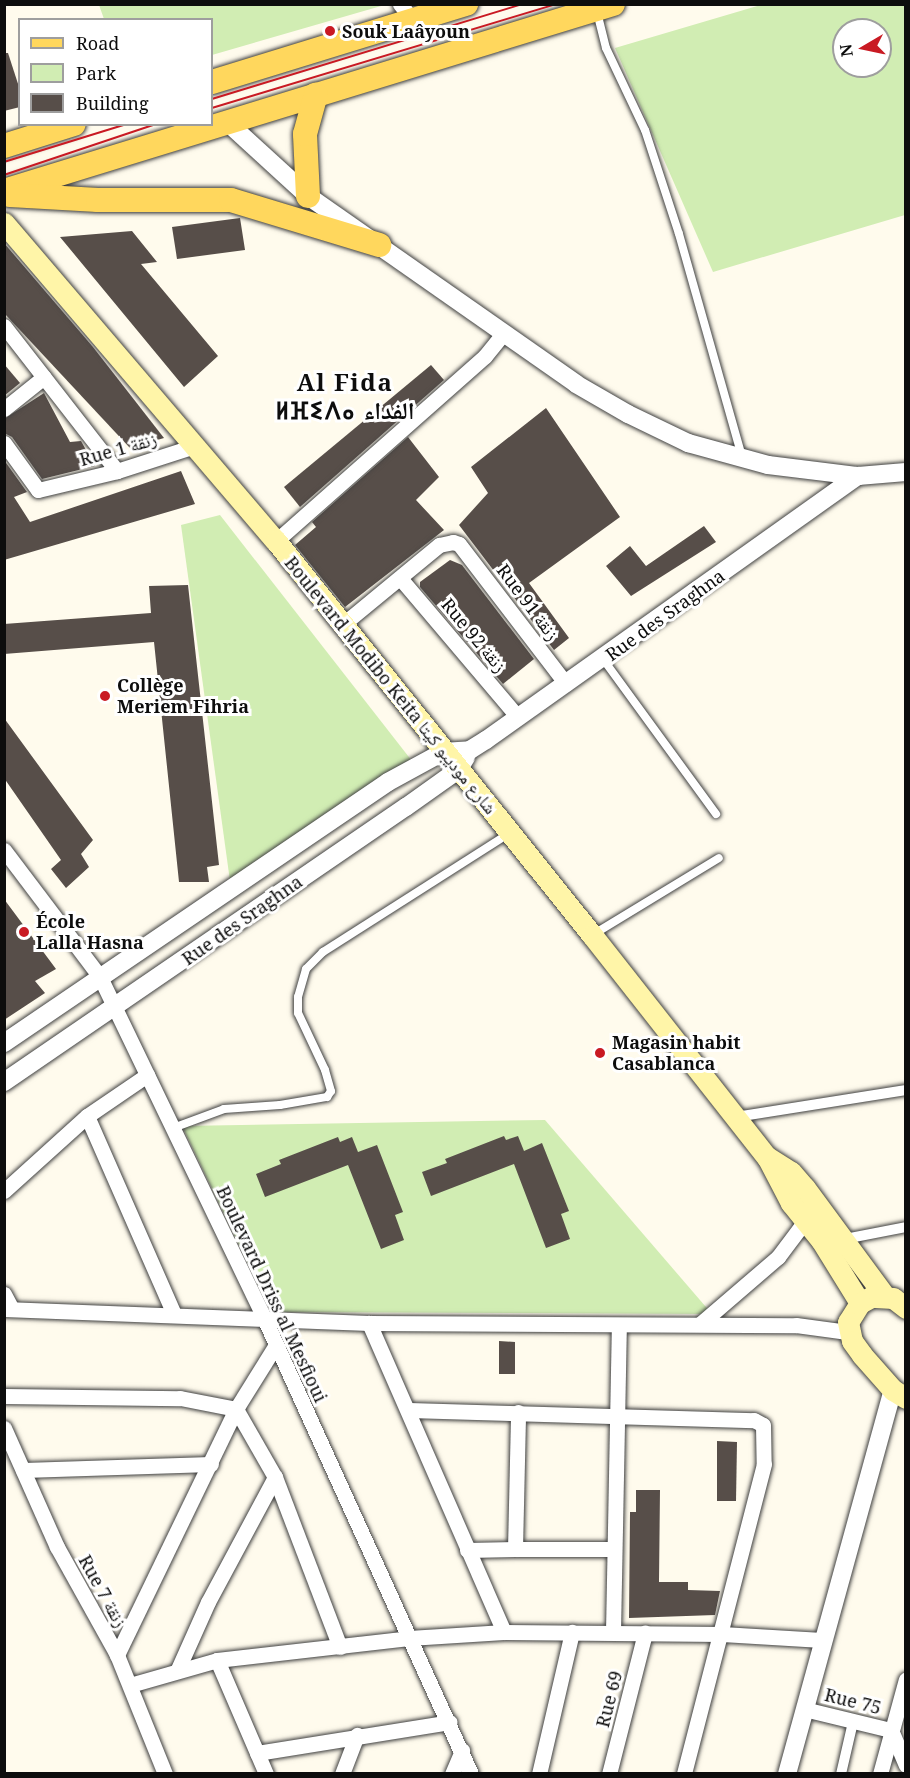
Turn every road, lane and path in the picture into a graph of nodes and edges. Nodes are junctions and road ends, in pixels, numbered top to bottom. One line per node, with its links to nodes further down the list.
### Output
1 (466, 4): 3 (main road)
2 (605, 7): 5 (main road); 19 (lane)
3 (407, 13): 4 (main road)
4 (213, 82)
5 (316, 94): 6 (main road); 10 (main road)
6 (227, 122): 9 (main road); 10 (street)
7 (69, 126): 8 (main road)
8 (4, 146)
9 (4, 192): 12 (main road)
10 (308, 196): 12 (street)
11 (4, 223): 18 (main road, Boulevard Modibo Keita شارع موديبو كيتا)
12 (379, 245): 14 (street)
13 (4, 326): 15 (street)
14 (503, 334): 19 (street); 23 (street)
15 (44, 377): 16 (street); 20 (street)
16 (4, 409)
17 (4, 443): 20 (street, Rue 1 زنقة)
18 (195, 446): 20 (street, Rue 1 زنقة); 23 (main road, Boulevard Modibo Keita شارع موديبو كيتا)
19 (742, 458): 22 (street)
20 (117, 471)
21 (906, 472): 22 (street)
22 (858, 476): 26 (street, Rue des Sraghna)
23 (276, 541): 25 (main road, Boulevard Modibo Keita شارع موديبو كيتا)
24 (400, 578): 25 (street); 27 (street, Rue 91 زنقة); 28 (street, Rue 92 زنقة)
25 (342, 625): 30 (main road, Boulevard Modibo Keita شارع موديبو كيتا)
26 (603, 659): 27 (street, Rue des Sraghna); 32 (lane)
27 (566, 684): 28 (street, Rue des Sraghna)
28 (518, 717): 29 (street, Rue des Sraghna)
29 (470, 750): 30 (street, Rue des Sraghna); 31 (street, Rue des Sraghna)
30 (443, 752): 31 (main road, Boulevard Modibo Keita شارع موديبو كيتا); 37 (street, Rue des Sraghna)
31 (458, 770): 33 (main road, Boulevard Modibo Keita شارع موديبو كيتا); 38 (street, Rue des Sraghna)
32 (716, 814)
33 (509, 833): 36 (main road, Boulevard Modibo Keita شارع موديبو كيتا); 45 (lane)
34 (4, 850): 37 (street, Boulevard Driss al Mesfioui)
35 (719, 858): 36 (lane)
36 (592, 935): 44 (main road, Boulevard Modibo Keita شارع موديبو كيتا)
37 (100, 977): 38 (street, Boulevard Driss al Mesfioui); 39 (street, Rue des Sraghna)
38 (115, 1008): 40 (street, Boulevard Driss al Mesfioui); 41 (street, Rue des Sraghna)
39 (4, 1043)
40 (147, 1075): 43 (street); 45 (street, Boulevard Driss al Mesfioui)
41 (4, 1082)
42 (906, 1090): 44 (street)
43 (87, 1116): 47 (street); 56 (street)
44 (736, 1117): 46 (main road, Boulevard Modibo Keita شارع موديبو كيتا)
45 (173, 1128): 57 (street, Boulevard Driss al Mesfioui)
46 (767, 1157): 48 (main road, Boulevard Modibo Keita شارع موديبو كيتا); 50 (main road, Boulevard Modibo Keita شارع موديبو كيتا)
47 (4, 1191)
48 (805, 1221): 53 (main road, Boulevard Modibo Keita شارع موديبو كيتا); 59 (street)
49 (906, 1227): 50 (street)
50 (845, 1239): 52 (main road, Boulevard Modibo Keita شارع موديبو كيتا)
51 (4, 1294): 55 (street)
52 (884, 1295): 53 (main road); 54 (main road)
53 (860, 1303): 61 (main road)
54 (906, 1308)
55 (8, 1309): 56 (street)
56 (174, 1314): 57 (street)
57 (264, 1318): 58 (street); 62 (street, Boulevard Driss al Mesfioui)
58 (369, 1323): 60 (street); 66 (street)
59 (700, 1324): 60 (street); 61 (street)
60 (619, 1325): 68 (street)
61 (848, 1332): 63 (main road)
62 (274, 1348): 65 (street); 81 (street, Boulevard Driss al Mesfioui)
63 (899, 1394): 82 (street)
64 (4, 1396): 65 (street)
65 (236, 1409): 70 (street); 72 (street)
66 (409, 1410): 67 (street); 75 (street)
67 (518, 1412): 68 (street); 73 (street)
68 (615, 1416): 74 (street); 80 (street)
69 (4, 1428): 71 (street, Rue 7 زنقة)
70 (210, 1464): 71 (street); 84 (street)
71 (23, 1470): 84 (street, Rue 7 زنقة)
72 (275, 1477): 83 (street); 86 (street)
73 (515, 1549): 74 (street); 75 (street)
74 (615, 1549): 78 (street)
75 (467, 1550): 76 (street)
76 (504, 1632): 77 (street); 81 (street)
77 (572, 1632): 78 (street); 102 (street)
78 (613, 1632): 79 (street)
79 (645, 1634): 80 (street); 103 (street, Rue 69)
80 (722, 1634): 82 (street); 104 (street)
81 (409, 1638): 83 (street); 90 (street, Boulevard Driss al Mesfioui)
82 (822, 1640): 89 (street)
83 (340, 1647): 85 (street)
84 (117, 1655): 88 (street, Rue 7 زنقة)
85 (217, 1660): 86 (street); 95 (street)
86 (178, 1669): 88 (street)
87 (906, 1679): 92 (street)
88 (130, 1685): 97 (street, Rue 7 زنقة)
89 (804, 1709): 91 (street, Rue 75); 105 (street)
90 (450, 1722): 93 (street); 94 (street, Boulevard Driss al Mesfioui)
91 (853, 1722): 92 (street, Rue 75); 106 (street)
92 (891, 1730): 96 (street, Rue 75); 107 (street)
93 (357, 1735): 95 (street); 99 (street)
94 (462, 1750): 100 (street); 101 (street, Boulevard Driss al Mesfioui)
95 (256, 1753): 98 (street)
96 (906, 1765)
97 (165, 1773)
98 (266, 1773)
99 (342, 1773)
100 (452, 1773)
101 (471, 1773)
102 (539, 1773)
103 (609, 1773)
104 (684, 1773)
105 (787, 1773)
106 (841, 1773)
107 (880, 1773)

